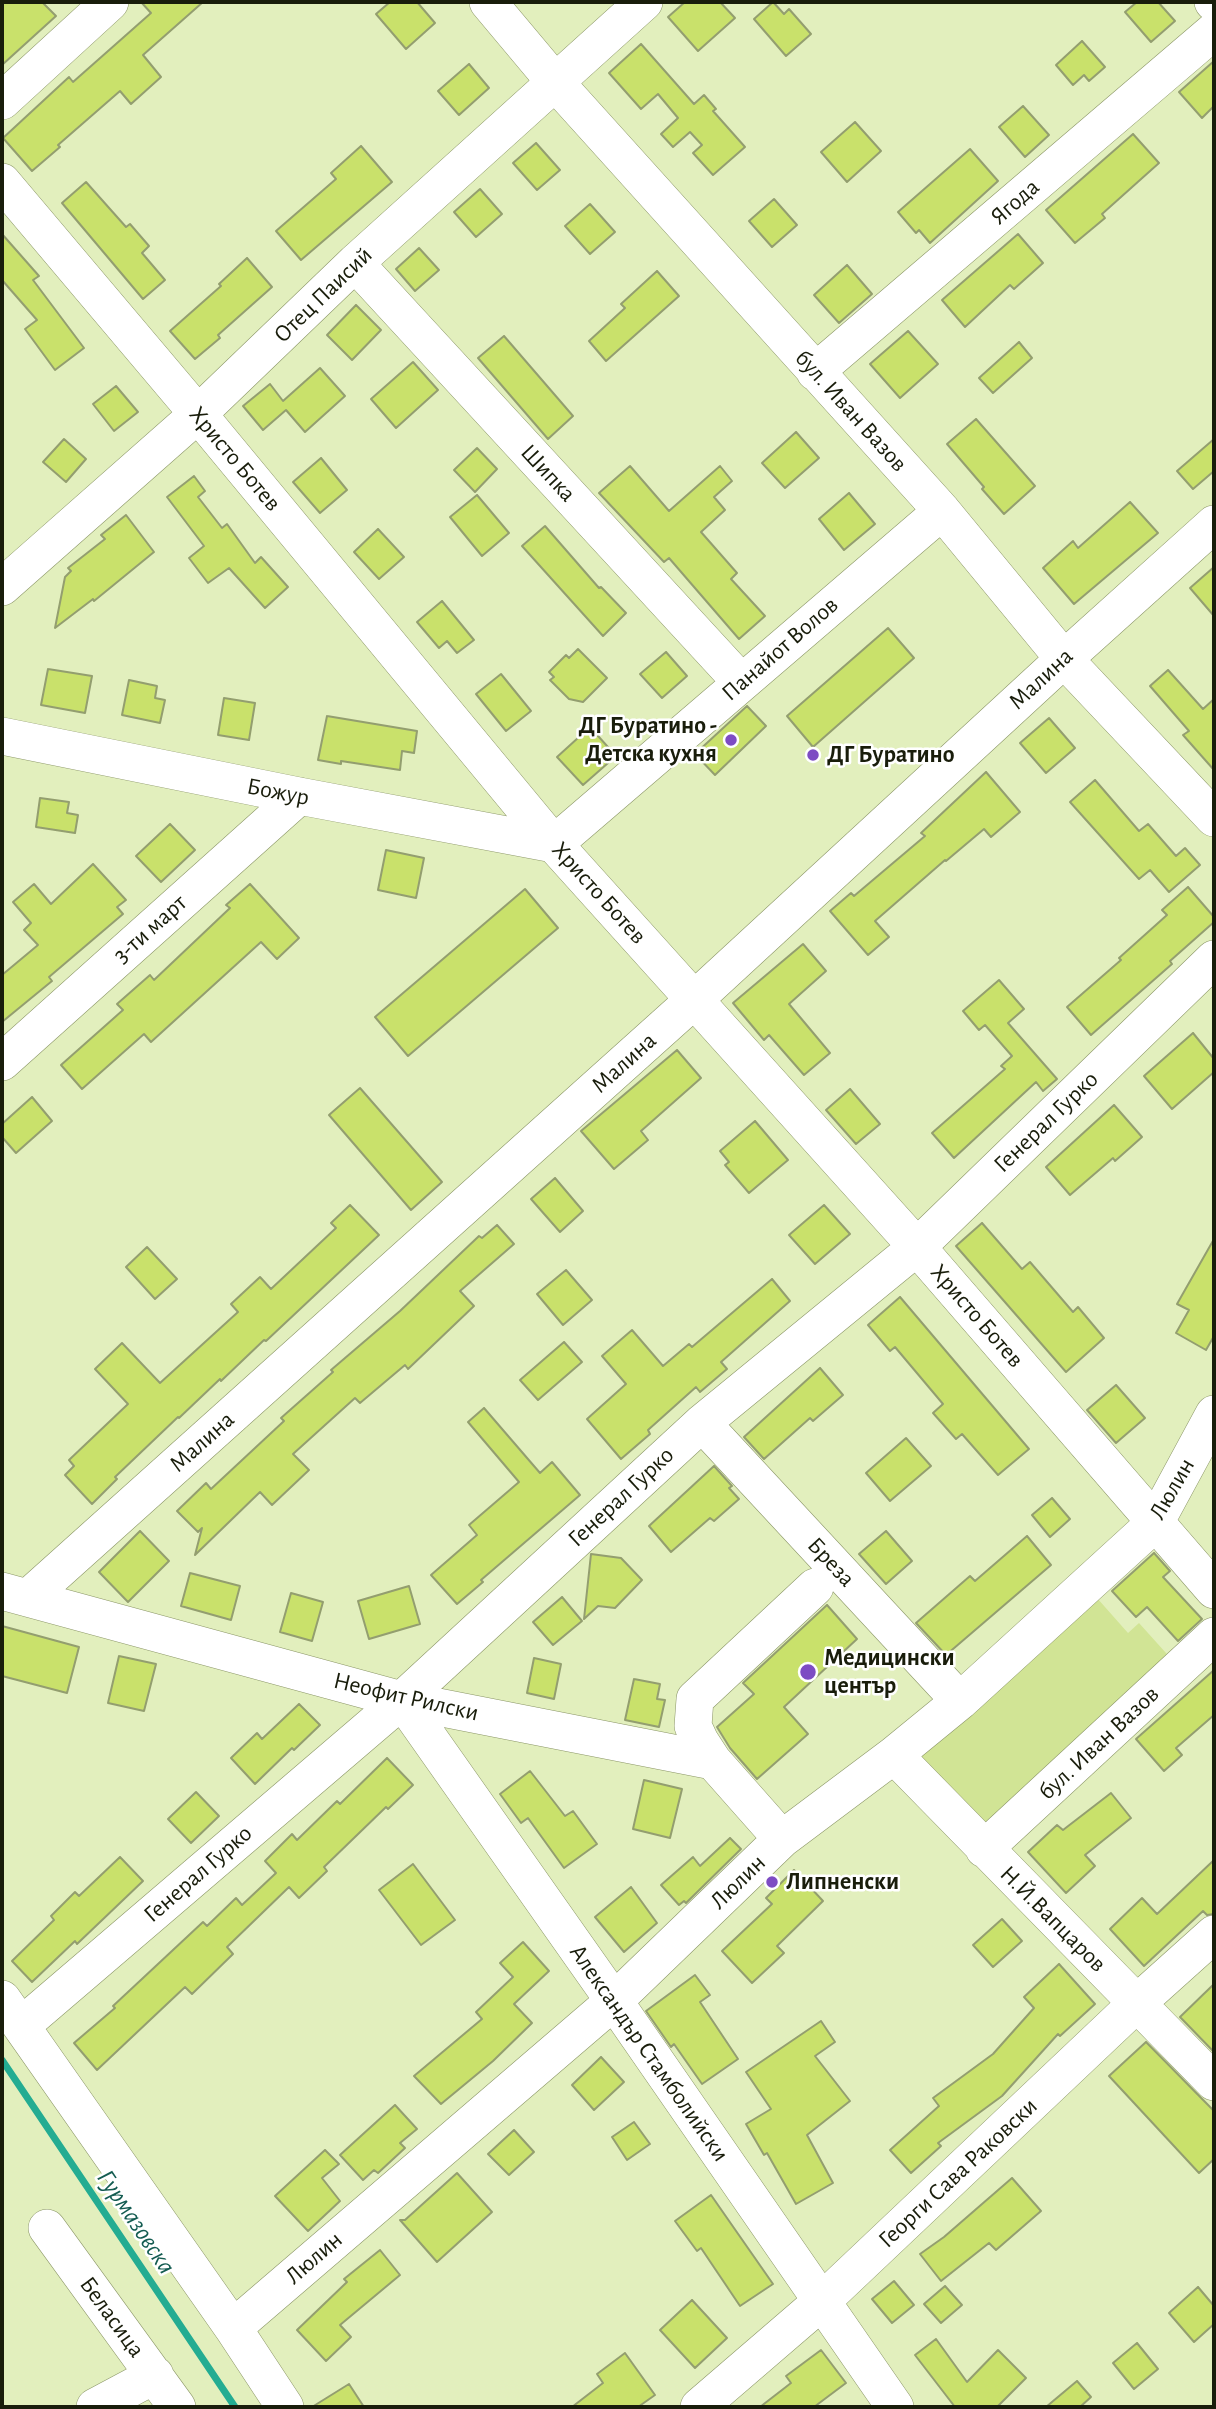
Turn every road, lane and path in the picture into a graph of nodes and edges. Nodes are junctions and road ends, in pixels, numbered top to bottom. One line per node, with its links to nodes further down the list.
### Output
1 (110, 2): 6 (street)
2 (488, 2): 5 (street, бул. Иван Вазов)
3 (644, 2): 5 (street, Отец Паисий)
4 (1214, 31): 9 (street, Ягода)
5 (555, 82): 8 (street, Отец Паисий); 9 (street, бул. Иван Вазов)
6 (2, 101)
7 (2, 181): 10 (street, Христо Ботев)
8 (355, 263): 10 (street, Отец Паисий); 15 (street, Шипка)
9 (815, 372): 11 (street, бул. Иван Вазов)
10 (198, 414): 13 (street, Отец Паисий); 19 (street, Христо Ботев)
11 (942, 511): 14 (street, бул. Иван Вазов); 15 (street, Панайот Волов)
12 (1214, 524): 14 (street, Малина)
13 (2, 587)
14 (1064, 659): 18 (street, бул. Иван Вазов); 21 (street, Малина)
15 (741, 682): 19 (street, Панайот Волов)
16 (2, 736): 17 (street, Божур)
17 (299, 796): 19 (street, Божур); 22 (street, 3-ти март)
18 (1214, 818)
19 (554, 844): 21 (street, Христо Ботев)
20 (1214, 959): 23 (street, Генерал Гурко)
21 (694, 1000): 23 (street, Христо Ботев); 29 (street, Малина)
22 (2, 1062)
23 (917, 1247): 25 (street, Генерал Гурко); 26 (street, Христо Ботев)
24 (1214, 1414): 26 (street, Люлин)
25 (702, 1423): 31 (street, Генерал Гурко); 32 (street, Бреза)
26 (1154, 1523): 28 (street, Христо Ботев); 32 (street, Люлин)
27 (815, 1587): 34 (street)
28 (1214, 1590)
29 (15, 1594): 31 (street, Неофит Рилски)
30 (1214, 1636): 36 (street, бул. Иван Вазов)
31 (402, 1700): 34 (street, Неофит Рилски); 38 (street, Александър Стамболийски); 40 (street, Генерал Гурко)
32 (960, 1701): 33 (street, Люлин)
33 (894, 1755): 35 (street, Люлин); 36 (street, Н.Й.Вапцаров)
34 (713, 1761): 35 (street)
35 (782, 1839): 38 (street, Люлин)
36 (984, 1849): 39 (street, Н.Й.Вапцаров)
37 (1214, 1934): 39 (street, Георги Сава Раковски)
38 (614, 2001): 43 (street, Александър Стамболийски); 44 (street, Люлин)
39 (1136, 2004): 41 (street, Н.Й.Вапцаров); 43 (street, Георги Сава Раковски)
40 (11, 2013): 44 (street)
41 (1214, 2082)
42 (47, 2228): 45 (street, Беласица)
43 (821, 2302): 49 (street, Георги Сава Раковски); 50 (street, Александър Стамболийски)
44 (233, 2328): 48 (street)
45 (155, 2375): 46 (street); 47 (street, Беласица)
46 (94, 2407)
47 (177, 2407)
48 (285, 2407)
49 (699, 2407)
50 (895, 2407)

